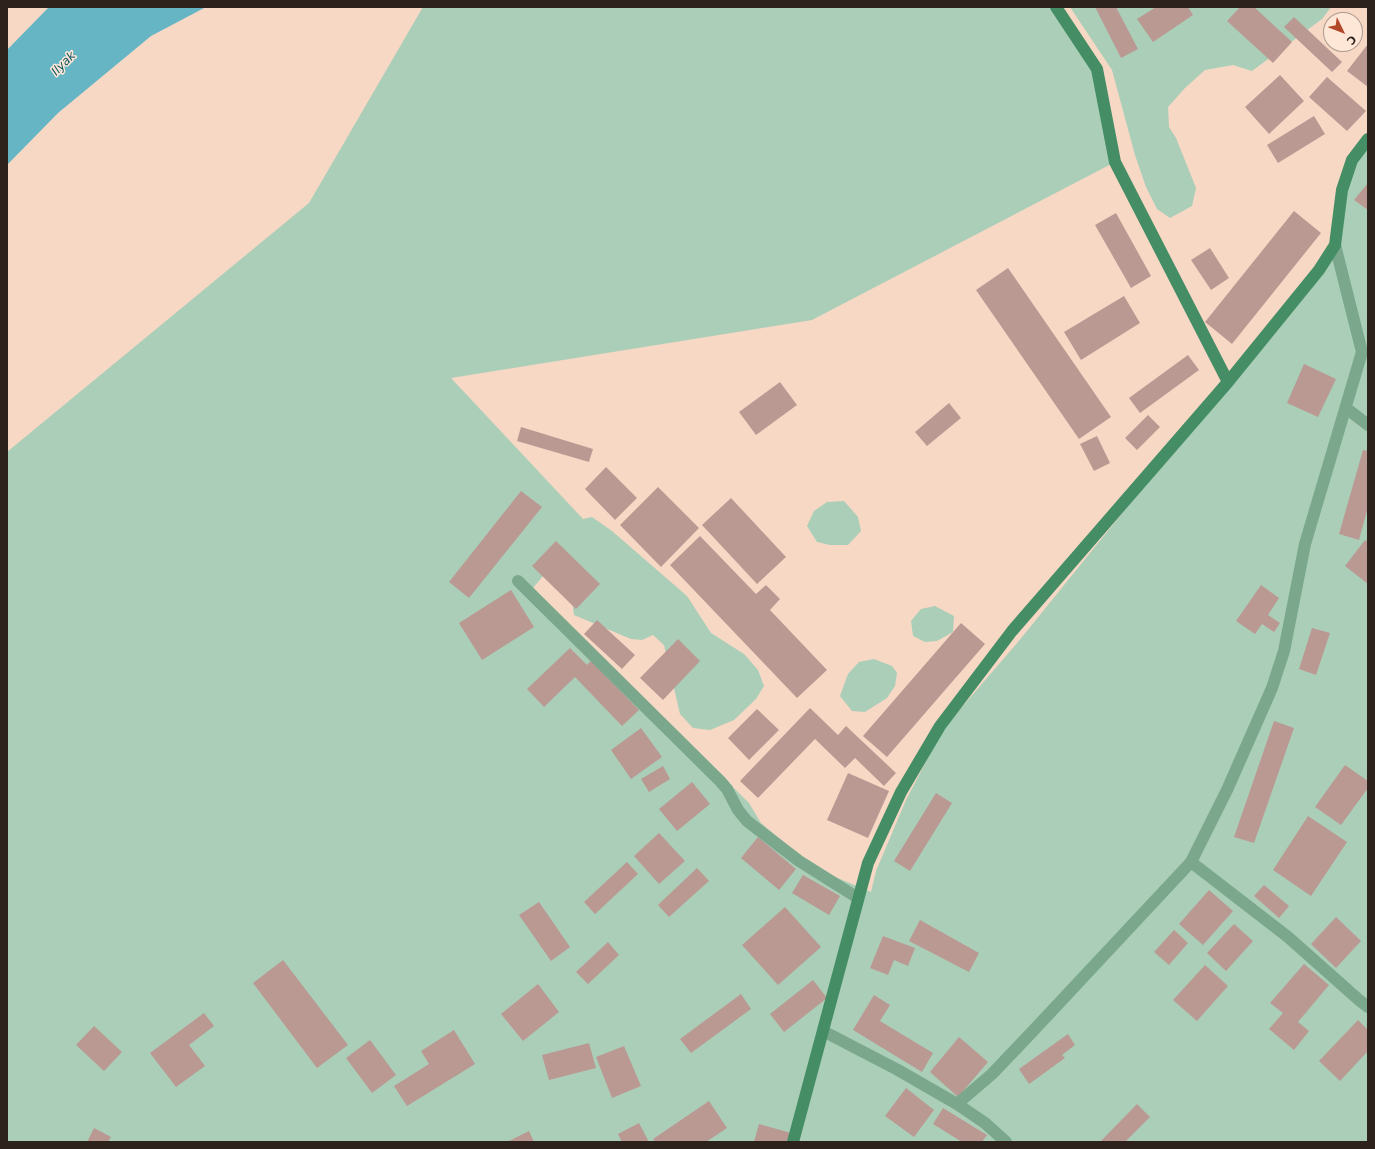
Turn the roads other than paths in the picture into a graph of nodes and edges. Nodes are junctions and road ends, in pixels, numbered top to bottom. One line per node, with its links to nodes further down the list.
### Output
1 (1056, 7): 4 (street)
2 (1368, 139): 3 (street)
3 (1335, 245): 4 (street); 5 (lane)
4 (1228, 382): 9 (street)
5 (1346, 408): 6 (lane); 8 (lane)
6 (1368, 425)
7 (518, 581): 9 (lane)
8 (1191, 862): 10 (lane); 12 (lane)
9 (858, 898): 11 (street)
10 (1368, 1007)
11 (823, 1031): 12 (lane); 13 (street)
12 (956, 1104): 14 (lane)
13 (793, 1142)
14 (1006, 1142)

